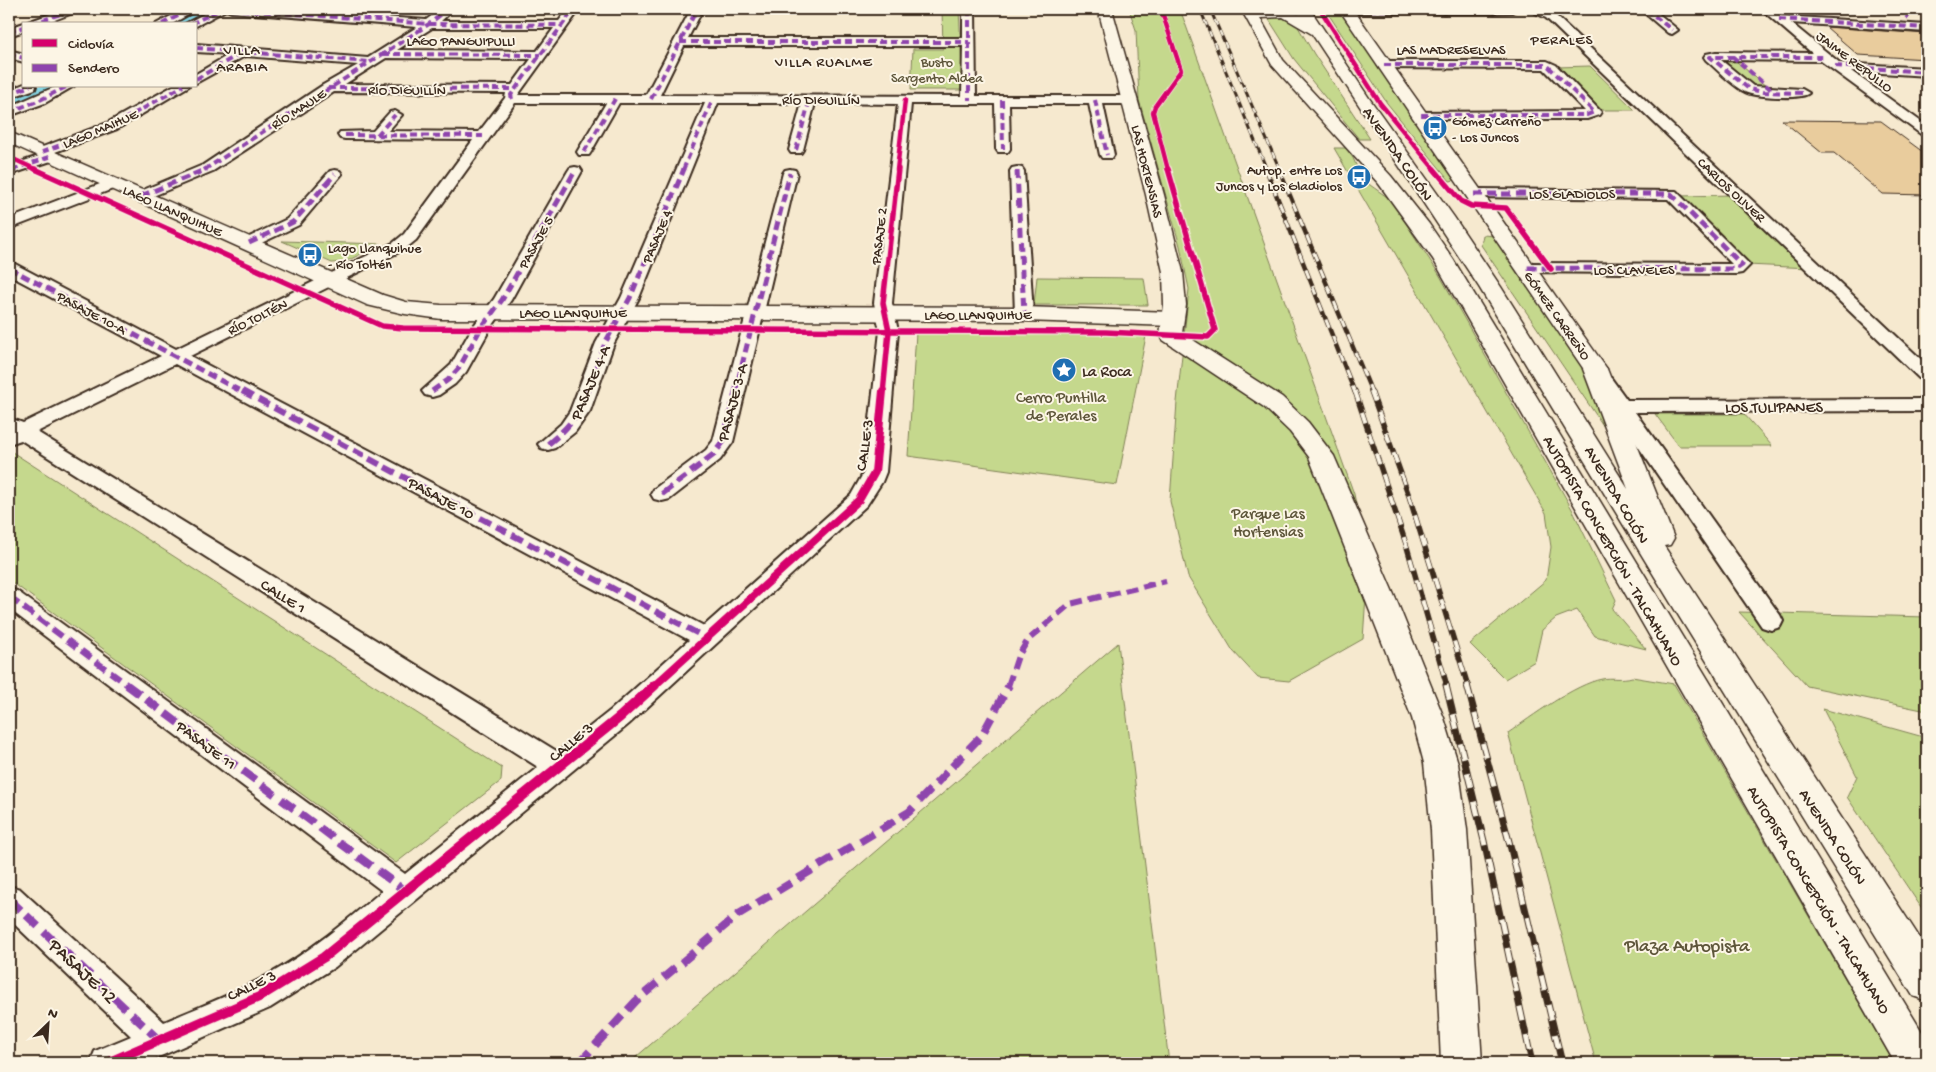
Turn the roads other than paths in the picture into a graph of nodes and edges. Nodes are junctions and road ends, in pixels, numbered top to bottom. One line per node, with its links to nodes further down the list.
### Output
1 (74, 9): 20 (street)
2 (192, 9): 21 (street)
3 (221, 9): 22 (street)
4 (230, 9): 23 (street)
5 (448, 9): 23 (street, RÍO MAULE)
6 (574, 9): 24 (street, RÍO TOLTÉN)
7 (696, 9): 30 (street)
8 (968, 9): 31 (street)
9 (1105, 9): 61 (main road, LAS HORTENSIAS)
10 (1303, 9): 29 (main road, AVENIDA COLÓN)
11 (1512, 9): 16 (street)
12 (1533, 9): 97 (street, CARLOS OLIVER)
13 (1646, 9): 27 (street)
14 (1768, 9): 19 (street, JAIME REPULLO)
15 (1897, 9): 18 (street)
16 (1346, 10): 41 (main road, GÓMEZ CARREÑO)
17 (1249, 12): 29 (main road); 115 (main road, AUTOPISTA CONCEPCIÓN - TALCAHUANO)
18 (1909, 18)
19 (1779, 19): 26 (street); 39 (street, JAIME REPULLO)
20 (38, 22)
21 (166, 22)
22 (195, 22)
23 (429, 24): 24 (street); 35 (street, RÍO MAULE)
24 (563, 25): 36 (street, RÍO TOLTÉN)
25 (22, 28): 28 (street)
26 (1927, 28)
27 (1672, 30)
28 (9, 32)
29 (1318, 33): 105 (main road, AVENIDA COLÓN)
30 (680, 42): 31 (street); 54 (street)
31 (969, 42): 58 (street)
32 (198, 48): 33 (street)
33 (243, 52): 40 (street); 44 (street)
34 (9, 54): 38 (street)
35 (381, 54): 36 (street, LAGO PANGUIPULLI); 40 (street, RÍO MAULE)
36 (540, 55): 52 (street, RÍO TOLTÉN)
37 (1732, 56): 39 (street); 49 (street); 49 (street)
38 (22, 57)
39 (1824, 57): 42 (street, JAIME REPULLO)
40 (369, 62): 48 (street, RÍO MAULE)
41 (1384, 65): 64 (main road, GÓMEZ CARREÑO); 64 (street, LAS MADRESELVAS)
42 (1835, 66): 43 (street); 65 (street, JAIME REPULLO)
43 (1927, 72)
44 (198, 78)
45 (25, 88): 51 (street)
46 (64, 88): 62 (street)
47 (179, 88): 73 (street, LAGO MAIHUE)
48 (328, 88): 52 (street, RÍO DIGUILLÍN); 82 (street, RÍO MAULE)
49 (1775, 92): 50 (street)
50 (1802, 93)
51 (9, 94)
52 (514, 94): 53 (street, RÍO DIGUILLÍN); 68 (street, RÍO TOLTÉN)
53 (615, 99): 54 (street, RÍO DIGUILLÍN); 72 (street)
54 (651, 99): 55 (street, RÍO DIGUILLÍN)
55 (713, 99): 56 (street, RÍO DIGUILLÍN); 90 (street, PASAJE 4)
56 (810, 99): 57 (street, RÍO DIGUILLÍN); 71 (street)
57 (905, 100): 58 (street, RÍO DIGUILLÍN); 92 (street, PASAJE 2)
58 (969, 100): 59 (street, RÍO DIGUILLÍN)
59 (1002, 100): 60 (street, RÍO DIGUILLÍN); 70 (street)
60 (1095, 100): 61 (street, RÍO DIGUILLÍN); 74 (street)
61 (1130, 100): 94 (main road, LAS HORTENSIAS)
62 (9, 112)
63 (395, 114): 67 (street)
64 (1420, 115): 81 (main road, GÓMEZ CARREÑO)
65 (1927, 132)
66 (345, 135): 67 (street)
67 (378, 135): 68 (street)
68 (483, 136): 88 (street, RÍO TOLTÉN)
69 (9, 137): 73 (main road, LAGO LLANQUIHUE)
70 (1003, 149)
71 (796, 150)
72 (584, 152)
73 (47, 154): 77 (street, LAGO MAIHUE); 80 (main road, LAGO LLANQUIHUE)
74 (1107, 154)
75 (575, 171): 89 (street, PASAJE 5)
76 (1017, 171): 93 (street)
77 (9, 172)
78 (790, 173): 91 (street, PASAJE 3-A)
79 (335, 174): 84 (street)
80 (114, 184): 82 (main road, LAGO LLANQUIHUE); 83 (street)
81 (1474, 194): 85 (street, LOS GLADIOLOS); 87 (main road, GÓMEZ CARREÑO)
82 (141, 196): 84 (main road, LAGO LLANQUIHUE)
83 (9, 224)
84 (249, 243): 88 (main road, LAGO LLANQUIHUE)
85 (1742, 267): 87 (street, LOS CLAVELES)
86 (9, 268): 95 (street, PASAJE 10-A)
87 (1526, 268): 96 (main road, GÓMEZ CARREÑO)
88 (331, 280): 89 (main road, LAGO LLANQUIHUE); 95 (street, RÍO TOLTÉN)
89 (493, 312): 90 (main road, LAGO LLANQUIHUE); 98 (street, PASAJE 5)
90 (622, 312): 91 (main road, LAGO LLANQUIHUE); 102 (street, PASAJE 4-A)
91 (754, 313): 92 (main road, LAGO LLANQUIHUE); 103 (street, PASAJE 3-A)
92 (885, 313): 93 (main road, LAGO LLANQUIHUE); 107 (street, CALLE 3)
93 (1024, 314): 94 (main road, LAGO LLANQUIHUE)
94 (1171, 327): 114 (main road)
95 (176, 356): 101 (street, RÍO TOLTÉN); 107 (street, PASAJE 10)
96 (1595, 368): 99 (street, GÓMEZ CARREÑO); 105 (main road)
97 (1927, 375)
98 (432, 391)
99 (1622, 406): 100 (street, LOS TULIPANES); 106 (street, GÓMEZ CARREÑO)
100 (1927, 406)
101 (13, 430): 108 (street, CALLE 1)
102 (548, 444)
103 (662, 494)
104 (9, 597): 109 (street, PASAJE 11)
105 (1682, 598): 111 (main road, AVENIDA COLÓN)
106 (1771, 621)
107 (708, 638): 108 (street, CALLE 3)
108 (560, 767): 109 (street, CALLE 3)
109 (405, 892): 112 (street, CALLE 3)
110 (9, 899): 112 (street, PASAJE 12)
111 (1927, 983)
112 (159, 1040): 113 (street, CALLE 3)
113 (107, 1063)
114 (1462, 1063)
115 (1918, 1063)

